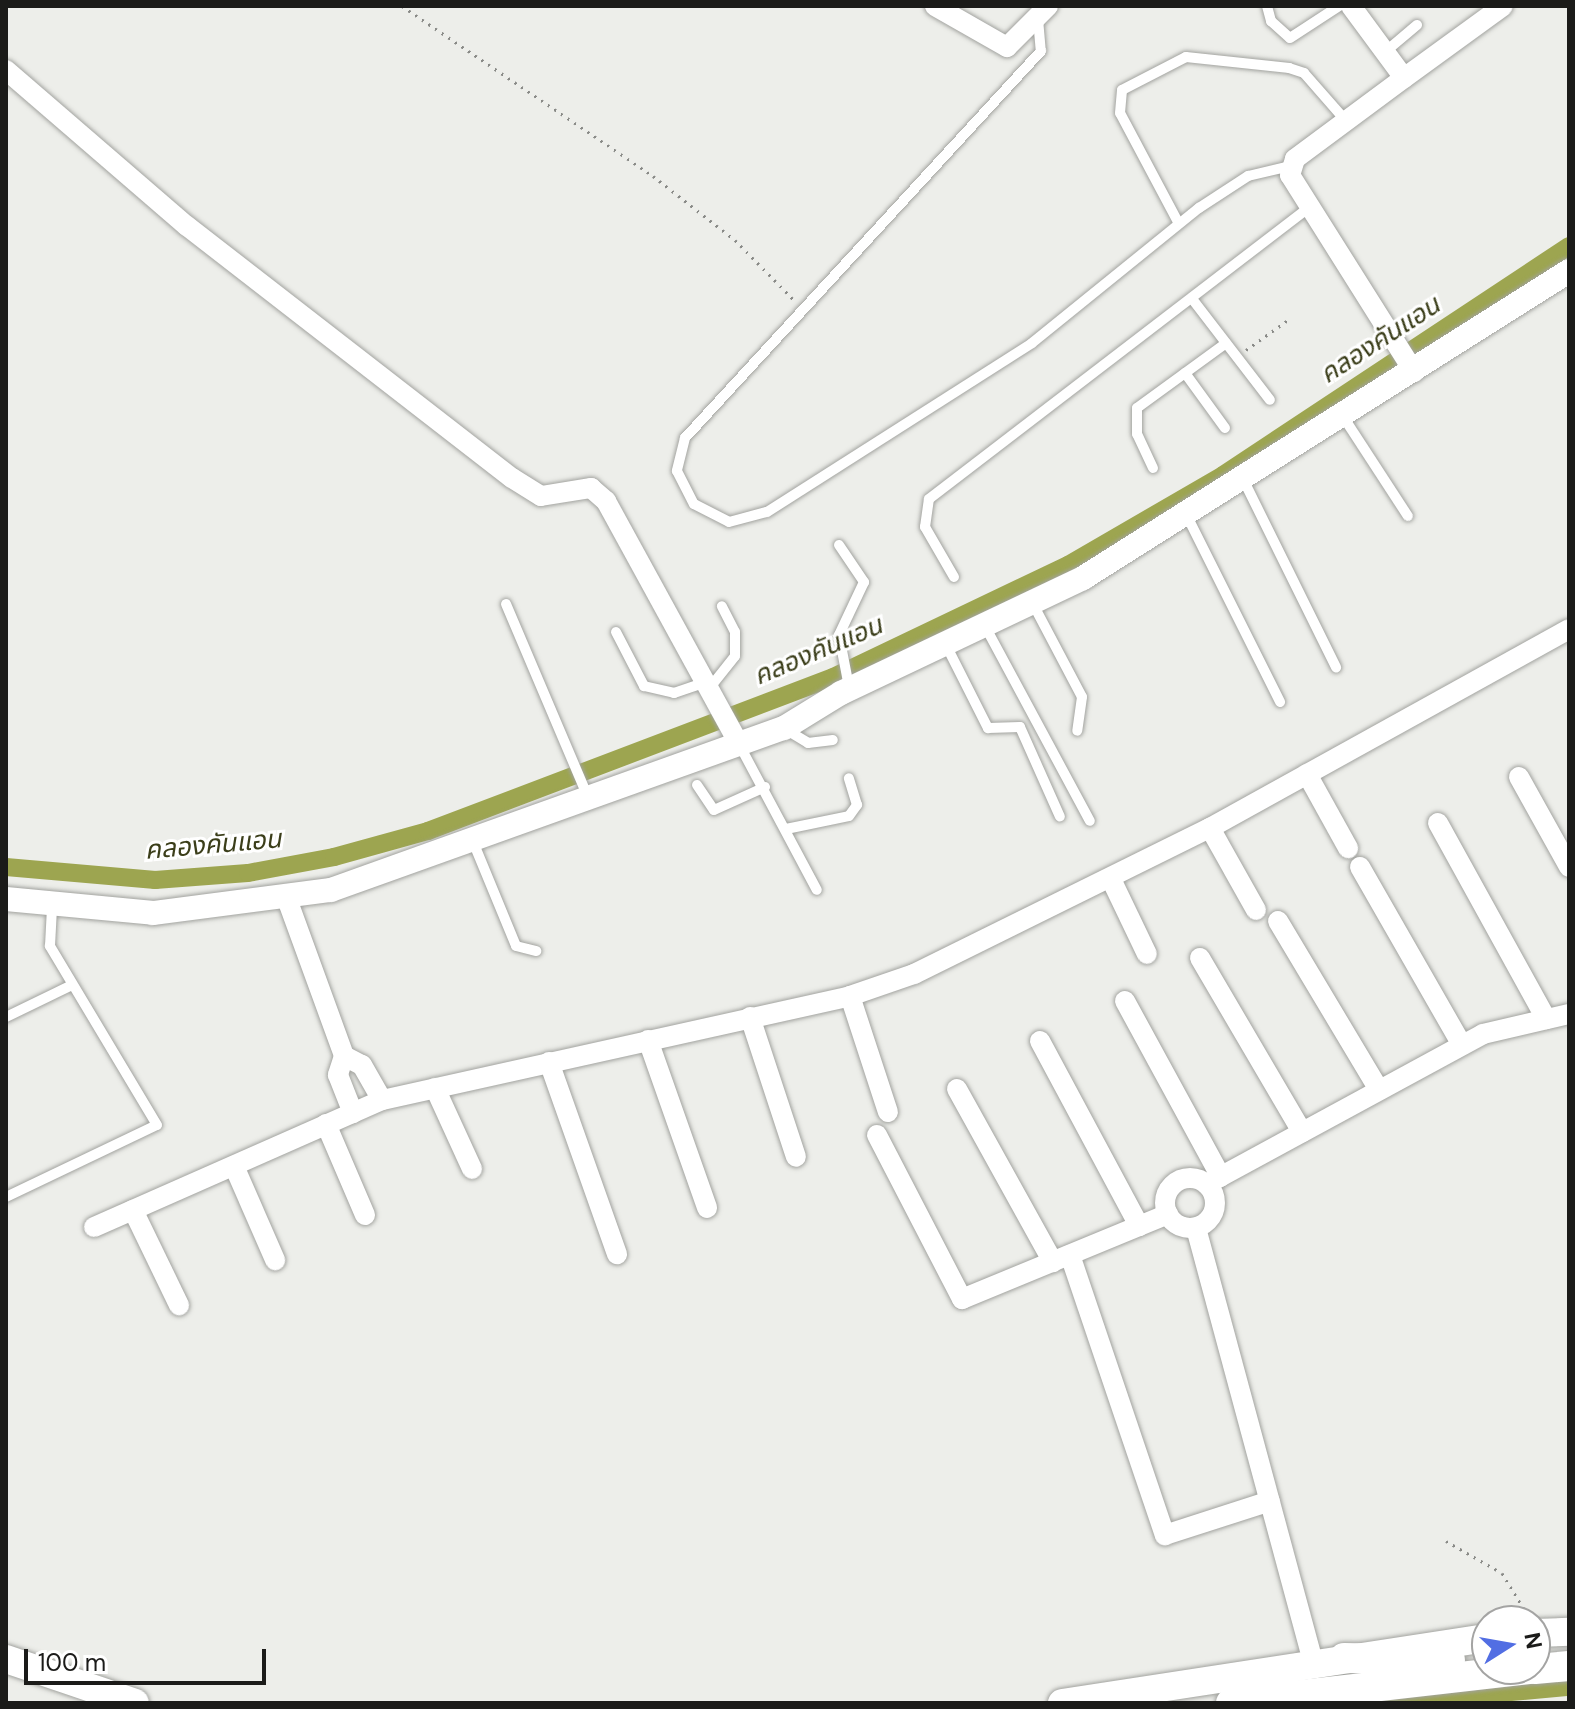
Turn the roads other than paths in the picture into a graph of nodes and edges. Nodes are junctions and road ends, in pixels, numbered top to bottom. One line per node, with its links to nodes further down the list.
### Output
1 (935, 6): 7 (street)
2 (1267, 6): 8 (lane)
3 (1318, 6): 8 (lane)
4 (1339, 6): 8 (lane)
5 (1351, 6): 10 (street)
6 (1503, 6): 12 (street)
7 (1043, 12): 16 (lane)
8 (1326, 16)
9 (1417, 25): 10 (lane)
10 (1385, 52): 12 (street)
11 (6, 70): 40 (street)
12 (1404, 78): 13 (street)
13 (1346, 121): 14 (street); 16 (lane)
14 (1290, 166): 15 (street); 16 (lane)
15 (1308, 208): 18 (lane); 20 (street)
16 (1178, 222)
17 (1569, 271): 20 (street)
18 (1193, 300): 19 (lane); 30 (lane)
19 (1226, 343): 21 (lane); 22 (lane)
20 (1411, 367): 23 (street)
21 (1185, 373): 24 (lane); 25 (lane)
22 (1270, 400)
23 (1344, 418): 26 (street); 28 (lane)
24 (1225, 428)
25 (1153, 468)
26 (1244, 481): 27 (street); 38 (lane)
27 (1187, 516): 32 (street); 41 (lane)
28 (1408, 516)
29 (839, 545): 39 (lane)
30 (954, 577)
31 (506, 604): 51 (lane)
32 (1033, 604): 34 (street); 43 (lane)
33 (722, 606): 40 (lane)
34 (986, 628): 37 (street); 53 (lane)
35 (1569, 629): 46 (street)
36 (616, 632): 40 (lane)
37 (947, 647): 39 (street); 52 (lane)
38 (1336, 667)
39 (848, 682): 42 (street)
40 (708, 690): 45 (street)
41 (1280, 702)
42 (784, 728): 44 (lane); 45 (street)
43 (1077, 731)
44 (833, 740)
45 (739, 744): 50 (lane); 51 (street)
46 (1307, 774): 55 (street); 58 (street)
47 (1519, 777): 60 (street)
48 (849, 778): 56 (lane)
49 (697, 785): 50 (lane)
50 (765, 787): 56 (lane)
51 (586, 795): 57 (street)
52 (1060, 817)
53 (1090, 821)
54 (1438, 823): 77 (street)
55 (1210, 828): 61 (street); 66 (street)
56 (786, 829): 62 (lane)
57 (474, 844): 64 (street); 68 (lane)
58 (1348, 848)
59 (1360, 867): 80 (street)
60 (1569, 867)
61 (1111, 879): 69 (street); 72 (street)
62 (817, 890)
63 (6, 899): 65 (street)
64 (287, 899): 65 (street); 81 (street)
65 (52, 907): 71 (lane)
66 (1256, 910)
67 (1278, 921): 85 (street)
68 (536, 951)
69 (1147, 954)
70 (1200, 958): 90 (street)
71 (72, 985): 75 (lane); 96 (lane)
72 (850, 996): 76 (street); 87 (street)
73 (1125, 1001): 95 (street)
74 (1569, 1014): 77 (street)
75 (6, 1017)
76 (750, 1017): 78 (street); 92 (street)
77 (1546, 1019): 80 (street)
78 (648, 1040): 82 (street); 97 (street)
79 (1040, 1041): 101 (street)
80 (1462, 1045): 85 (street)
81 (344, 1056): 86 (street); 88 (street)
82 (549, 1062): 83 (street); 104 (street)
83 (435, 1088): 86 (street); 94 (street)
84 (957, 1089): 105 (street)
85 (1379, 1090): 90 (street)
86 (382, 1100): 88 (street)
87 (888, 1112)
88 (353, 1113): 89 (street)
89 (326, 1124): 93 (street); 100 (street)
90 (1302, 1132): 95 (street)
91 (877, 1135): 105 (street)
92 (796, 1157)
93 (234, 1166): 98 (street); 106 (street)
94 (472, 1169)
95 (1214, 1181): 99 (street); 103 (street)
96 (6, 1197)
97 (707, 1208)
98 (133, 1210): 102 (street); 107 (street)
99 (1168, 1214): 101 (street); 103 (street)
100 (365, 1215)
101 (1139, 1226): 105 (street)
102 (94, 1227)
103 (1196, 1228): 108 (street)
104 (617, 1254)
105 (1062, 1258): 108 (street)
106 (275, 1260)
107 (179, 1305)
108 (1270, 1501): 113 (street)
109 (1471, 1640): 110 (main road)
110 (1344, 1658): 112 (main road); 113 (main road)
111 (6, 1659): 115 (main road)
112 (1471, 1660)
113 (1313, 1662): 116 (main road)
114 (1471, 1676): 117 (main road)
115 (135, 1703)
116 (1062, 1703)
117 (1231, 1703)

